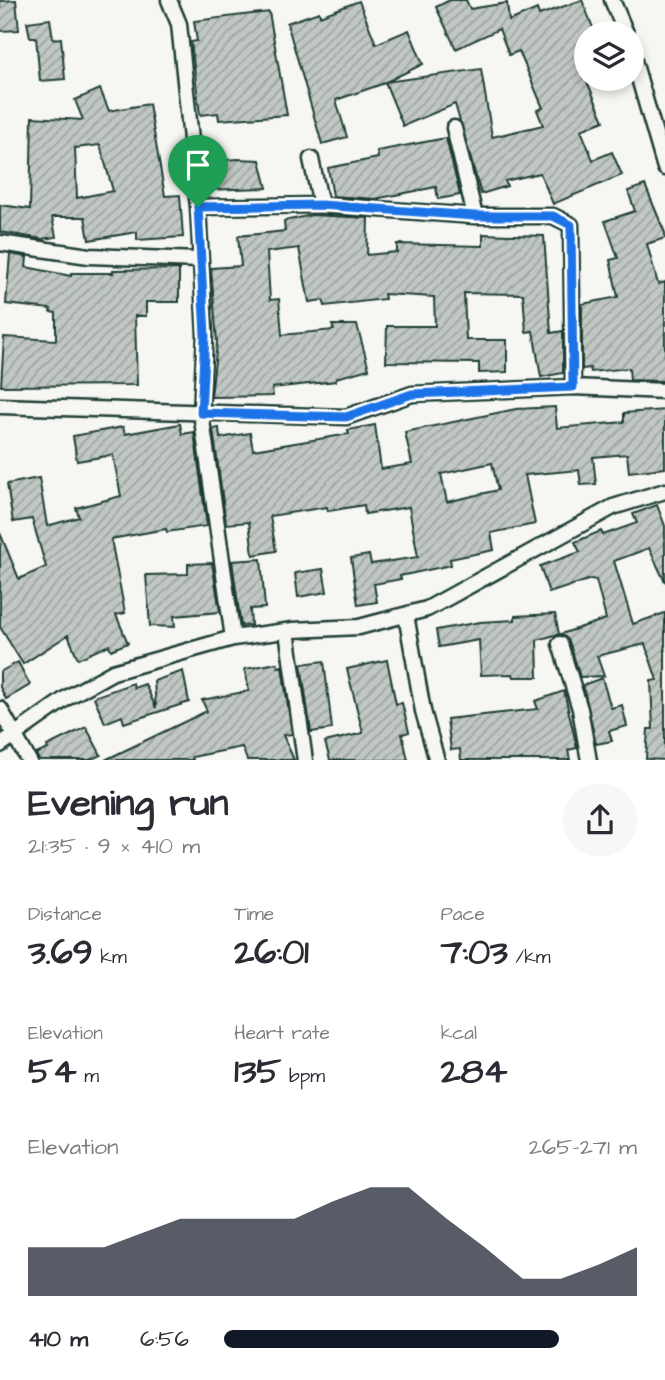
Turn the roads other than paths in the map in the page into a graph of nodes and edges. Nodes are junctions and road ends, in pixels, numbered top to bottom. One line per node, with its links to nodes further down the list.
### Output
1 (169, 0): 9 (street)
2 (612, 0): 3 (street)
3 (621, 21)
4 (643, 91): 7 (street)
5 (454, 128): 10 (street)
6 (311, 159): 8 (street)
7 (665, 168)
8 (321, 205): 9 (street); 10 (street)
9 (198, 207): 12 (street)
10 (475, 216): 13 (street)
11 (0, 243): 12 (street)
12 (199, 260): 16 (street)
13 (573, 387): 14 (street); 16 (street)
14 (665, 391)
15 (0, 406): 16 (street)
16 (201, 413): 20 (street)
17 (665, 491): 18 (street)
18 (406, 615): 19 (street); 27 (street)
19 (287, 631): 20 (street); 26 (street)
20 (233, 638): 23 (street)
21 (561, 644): 28 (street)
22 (0, 709): 23 (street)
23 (16, 734): 24 (street); 25 (street)
24 (0, 746)
25 (29, 760)
26 (305, 760)
27 (437, 760)
28 (589, 760)

